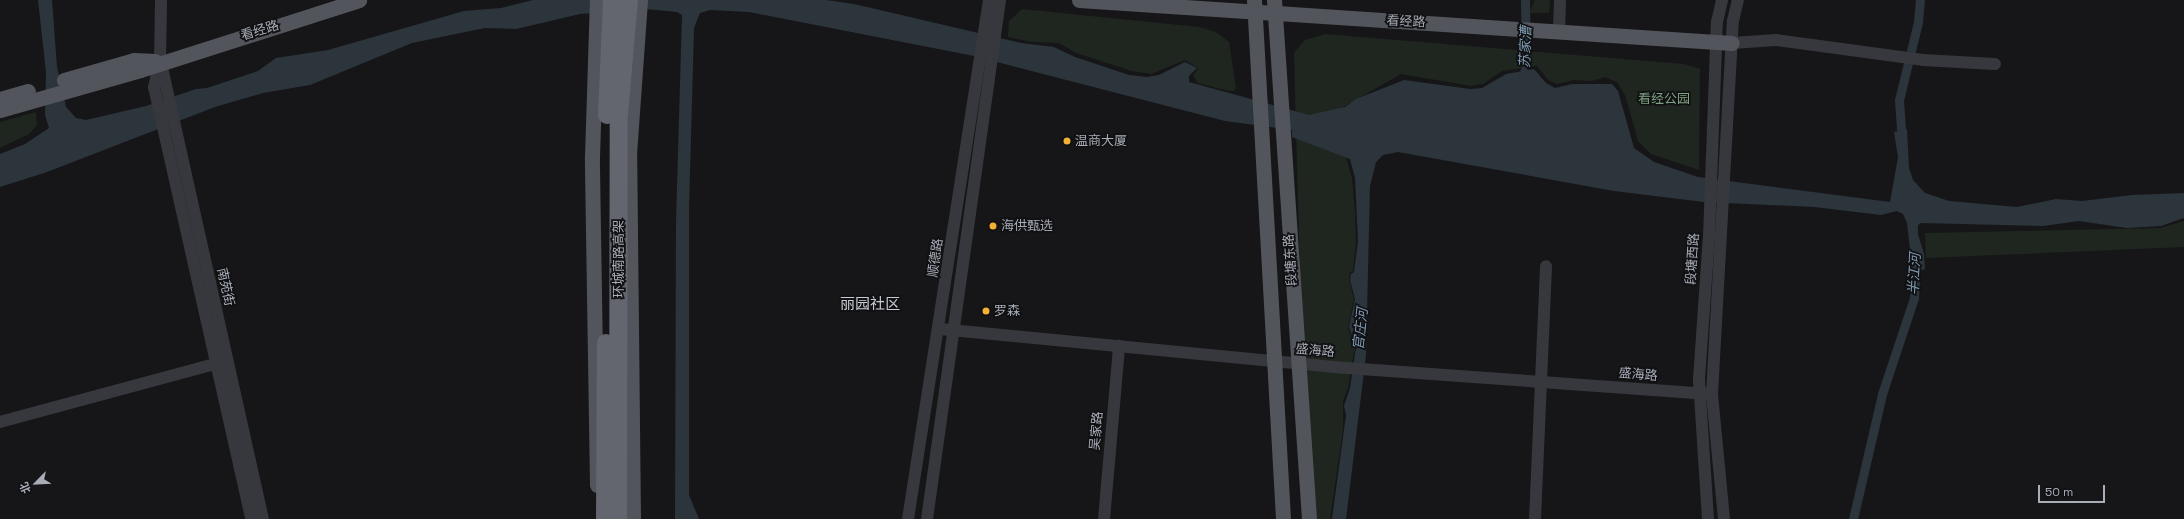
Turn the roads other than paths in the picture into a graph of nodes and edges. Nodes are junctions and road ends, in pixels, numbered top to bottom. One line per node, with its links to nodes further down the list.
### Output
1 (161, 0): 19 (street, 南苑街)
2 (359, 0): 19 (main road, 看经路)
3 (597, 0): 38 (main road)
4 (612, 0): 39 (highway, 环城南路高架)
5 (630, 0): 40 (highway, 环城南路高架)
6 (640, 0): 41 (main road)
7 (989, 0): 16 (street, 顺德路)
8 (1000, 0): 16 (street, 顺德路)
9 (1079, 0): 13 (main road, 看经路)
10 (1560, 0): 15 (street)
11 (1722, 0): 17 (street, 段塘西路)
12 (1738, 0): 18 (street, 段塘西路)
13 (1254, 6): 14 (main road, 看经路); 29 (main road, 段塘东路)
14 (1274, 7): 15 (main road, 看经路); 31 (main road, 段塘东路)
15 (1559, 30): 17 (main road, 看经路)
16 (989, 32): 21 (street, 顺德路)
17 (1716, 43): 18 (main road, 看经路); 33 (street, 段塘西路)
18 (1732, 43): 20 (street); 34 (street, 段塘西路)
19 (160, 61): 22 (main road, 看经路); 30 (street, 南苑街); 30 (street, 南苑街)
20 (1995, 64)
21 (984, 66): 26 (street, 顺德路); 27 (street, 顺德路)
22 (33, 95): 23 (main road, 看经路); 24 (main road, 看经路)
23 (0, 99)
24 (0, 110)
25 (1546, 266): 32 (street)
26 (940, 329): 27 (street, 盛海路); 42 (street, 顺德路)
27 (955, 330): 28 (street, 盛海路); 43 (street, 顺德路)
28 (1119, 346): 29 (street, 盛海路); 44 (street, 吴家路)
29 (1276, 361): 31 (street, 盛海路); 45 (main road, 段塘东路)
30 (221, 362): 35 (street); 36 (street, 南苑街); 37 (street, 南苑街)
31 (1297, 363): 32 (street, 盛海路); 46 (main road, 段塘东路)
32 (1542, 382): 33 (street, 盛海路); 47 (street)
33 (1700, 394): 34 (street, 盛海路); 48 (street, 段塘西路)
34 (1712, 394): 49 (street, 段塘西路)
35 (0, 422)
36 (251, 519)
37 (263, 519)
38 (597, 519)
39 (605, 519)
40 (618, 519)
41 (633, 519)
42 (908, 519)
43 (927, 519)
44 (1104, 519)
45 (1283, 519)
46 (1309, 519)
47 (1535, 519)
48 (1708, 519)
49 (1724, 519)

